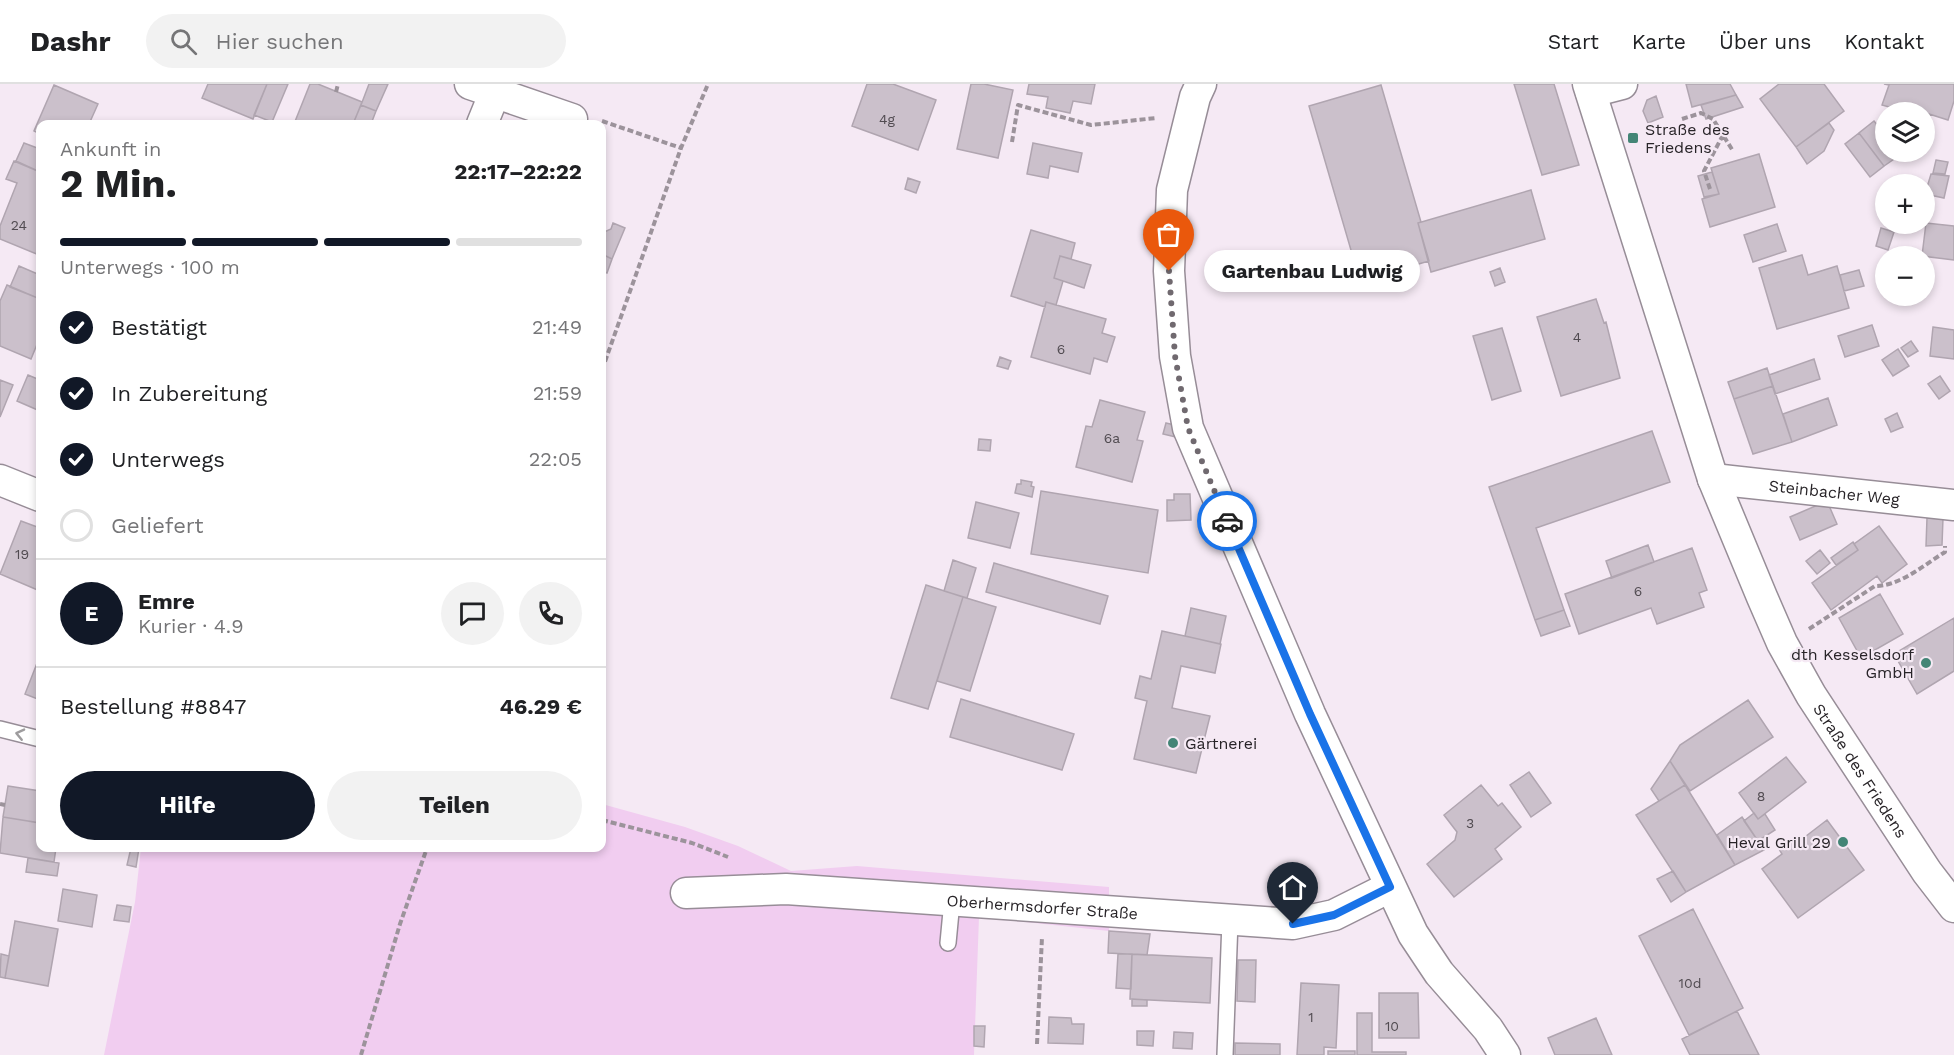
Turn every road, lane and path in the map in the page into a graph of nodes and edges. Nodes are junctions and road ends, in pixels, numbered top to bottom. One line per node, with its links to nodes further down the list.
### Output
1 (338, 84): 7 (path)
2 (708, 84): 16 (path)
3 (1201, 84): 12 (street)
4 (1622, 84): 6 (street)
5 (482, 88): 8 (street); 10 (street)
6 (1590, 88): 20 (street, Straße des Friedens)
7 (336, 92)
8 (572, 119): 11 (path)
9 (1682, 119): 14 (path)
10 (482, 120)
11 (597, 120)
12 (1190, 120): 15 (path); 31 (street)
13 (606, 123): 16 (path)
14 (1723, 135): 17 (path); 18 (path)
15 (1012, 142)
16 (681, 148): 19 (path)
17 (1733, 151)
18 (1710, 189)
19 (606, 359)
20 (1713, 479): 23 (street, Steinbacher Weg); 34 (street, Straße des Friedens)
21 (0, 480): 22 (street)
22 (36, 494)
23 (1954, 505)
24 (1945, 546): 25 (path)
25 (1804, 633)
26 (0, 729): 27 (lane, one-way to 26)
27 (36, 738)
28 (606, 821): 29 (path)
29 (692, 843)
30 (426, 852): 39 (path)
31 (1390, 887): 35 (street, Oberhermsdorfer Straße); 41 (street)
32 (686, 893): 33 (street, Oberhermsdorfer Straße)
33 (952, 901): 35 (street, Oberhermsdorfer Straße); 37 (lane)
34 (1954, 908)
35 (1230, 921): 40 (lane)
36 (1042, 925): 38 (path)
37 (948, 943)
38 (1036, 1044)
39 (361, 1055)
40 (1225, 1055)
41 (1505, 1055)

